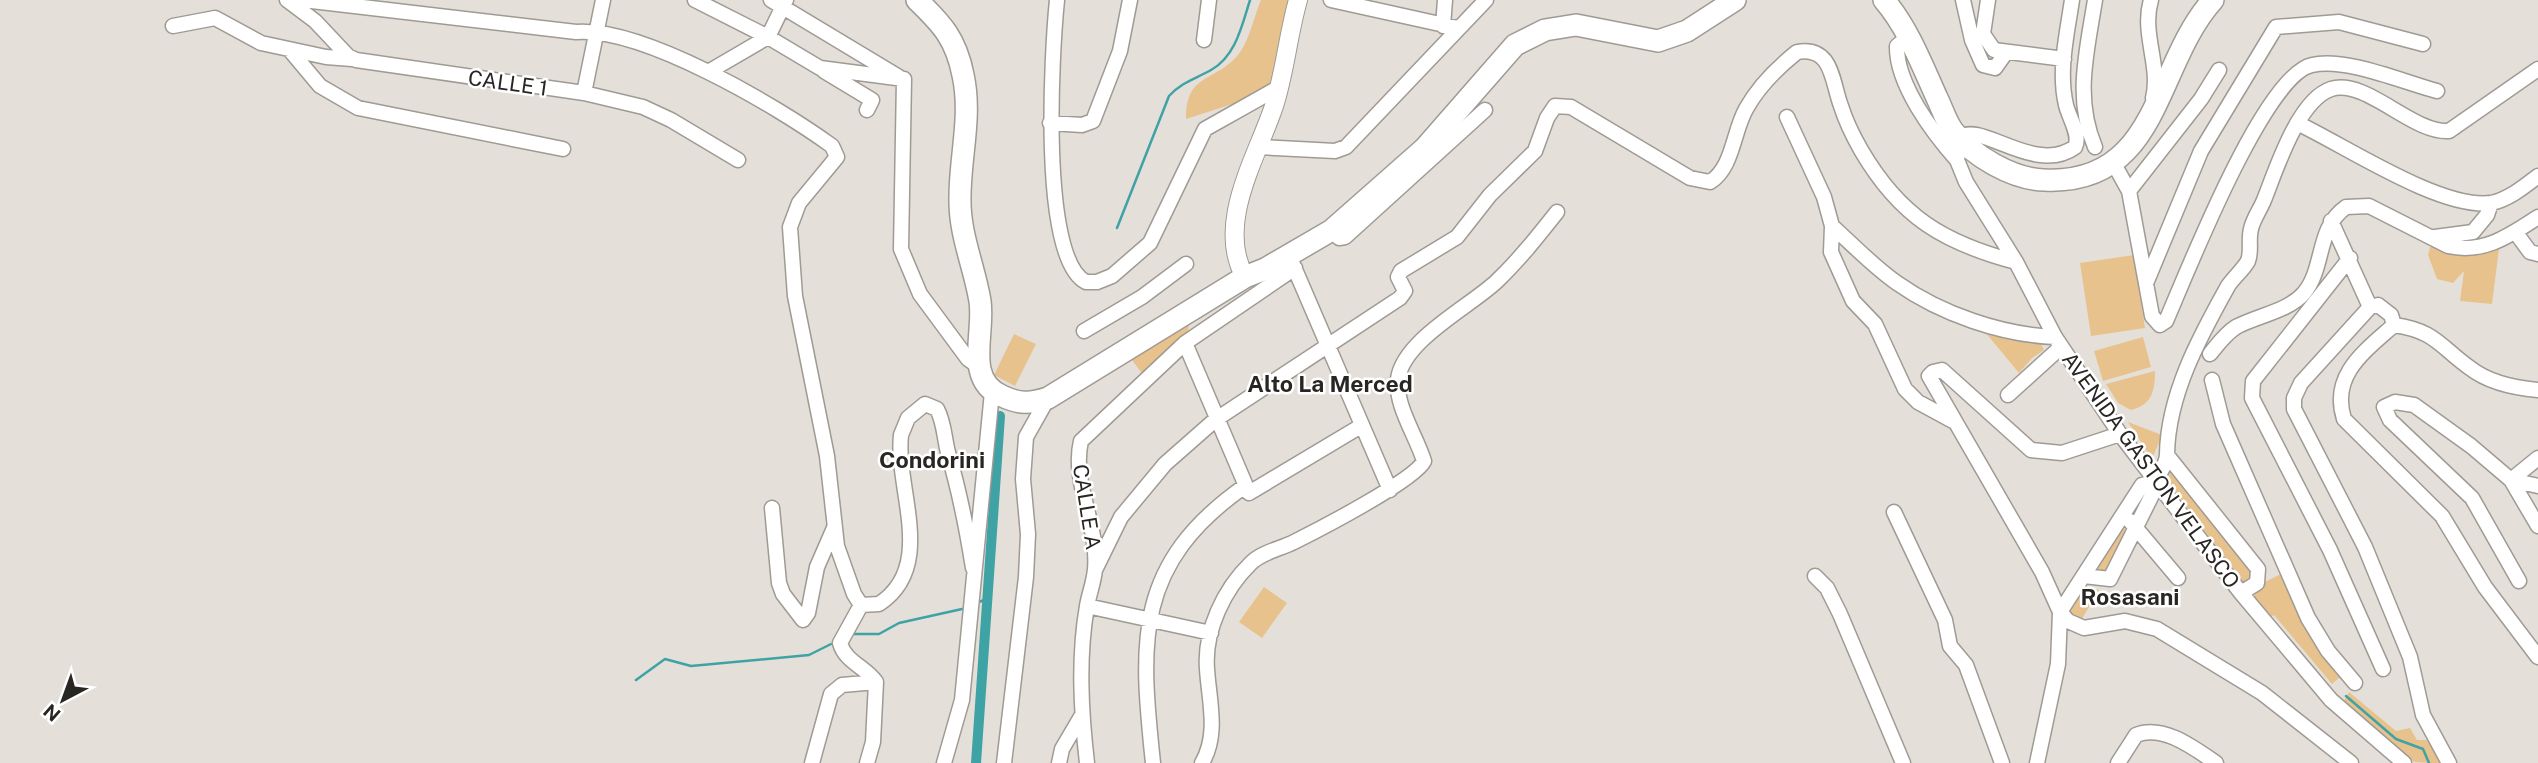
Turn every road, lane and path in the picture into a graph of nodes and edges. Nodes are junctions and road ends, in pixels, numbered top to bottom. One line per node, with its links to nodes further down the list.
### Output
1 (287, 0): 32 (street)
2 (303, 0): 25 (street)
3 (603, 0): 25 (street)
4 (695, 0): 26 (street)
5 (1057, 0): 48 (street)
6 (1130, 0): 48 (street)
7 (1209, 0): 28 (street)
8 (1298, 0): 39 (main road)
9 (1331, 0): 23 (street)
10 (1445, 0): 23 (street)
11 (1486, 0): 24 (street)
12 (1735, 0): 64 (highway)
13 (1884, 0): 27 (highway)
14 (1963, 0): 31 (street)
15 (1988, 0): 31 (street)
16 (2072, 0): 33 (street)
17 (2095, 0): 42 (street)
18 (2151, 0): 43 (street)
19 (2213, 0): 43 (highway)
20 (917, 1): 81 (highway)
21 (780, 2): 26 (street); 38 (street)
22 (173, 26): 30 (street, CALLE 1)
23 (1443, 26): 24 (street)
24 (1458, 28): 51 (street)
25 (595, 31): 37 (street); 41 (street)
26 (768, 37): 34 (street); 37 (street)
27 (1908, 37): 50 (highway); 55 (street, AVENIDA GASTON VELASCO)
28 (1204, 40)
29 (2423, 44): 73 (street)
30 (289, 49): 32 (street, CALLE 1); 53 (street)
31 (2006, 54): 33 (street)
32 (352, 59): 41 (street, CALLE 1)
33 (2064, 59): 46 (street)
34 (820, 68): 38 (street); 44 (street)
35 (2538, 69): 49 (street)
36 (2219, 70): 58 (street)
37 (708, 72): 102 (street)
38 (904, 79): 81 (street)
39 (1278, 88): 48 (street); 51 (main road)
40 (2437, 91): 73 (street)
41 (584, 93): 54 (street, CALLE 1)
42 (2083, 100): 46 (street); 52 (street)
43 (2157, 106): 56 (highway)
44 (867, 110)
45 (1485, 110): 64 (street)
46 (2069, 116): 50 (street)
47 (1787, 117): 63 (street)
48 (1050, 123)
49 (2297, 123): 59 (street); 91 (street)
50 (1960, 138): 55 (street); 56 (highway)
51 (1258, 147): 72 (main road)
52 (2095, 147)
53 (563, 149)
54 (738, 160)
55 (1957, 160): 70 (street, AVENIDA GASTON VELASCO)
56 (2114, 163): 58 (street)
57 (2538, 176): 59 (street)
58 (2129, 191): 73 (street)
59 (2491, 203): 66 (street)
60 (1557, 212): 97 (street)
61 (2538, 216): 65 (street)
62 (2331, 220): 66 (street); 68 (street); 80 (street)
63 (1832, 226): 77 (street); 88 (street)
64 (1332, 230): 69 (highway)
65 (2515, 233): 66 (street); 67 (street)
66 (2435, 237)
67 (2538, 254)
68 (2350, 258): 74 (street); 117 (street)
69 (1292, 262): 72 (highway); 78 (street, CALLE A); 79 (street)
70 (2016, 262): 77 (street, AVENIDA GASTON VELASCO); 79 (street)
71 (1186, 264): 76 (street)
72 (1245, 277): 86 (highway)
73 (2147, 281)
74 (2370, 307): 75 (street); 136 (street)
75 (2394, 325): 83 (street); 116 (street)
76 (1084, 331)
77 (2058, 342): 84 (street); 90 (street, AVENIDA GASTON VELASCO)
78 (1185, 343): 87 (street); 105 (street, CALLE A)
79 (1329, 343): 87 (street); 89 (street)
80 (2210, 354)
81 (978, 366): 85 (highway)
82 (2212, 380): 119 (street)
83 (2538, 390)
84 (2008, 395)
85 (1002, 397): 86 (highway); 104 (street)
86 (1048, 398): 124 (street)
87 (1215, 420): 95 (street); 105 (street)
88 (1954, 421): 90 (street); 113 (street)
89 (1362, 426): 95 (street); 97 (street)
90 (2120, 434): 93 (street, AVENIDA GASTON VELASCO)
91 (2167, 455): 93 (street); 110 (street)
92 (2538, 458): 94 (street)
93 (2155, 480): 100 (street); 103 (street); 110 (street, AVENIDA GASTON VELASCO)
94 (2511, 480): 96 (street); 101 (street); 109 (street)
95 (1245, 486): 114 (street)
96 (2538, 486)
97 (1390, 490): 115 (street)
98 (772, 508): 102 (street)
99 (1894, 512): 130 (street)
100 (2124, 515): 103 (street); 107 (street)
101 (2538, 526)
102 (834, 527): 111 (street)
103 (2136, 527): 107 (street); 108 (street)
104 (973, 568): 111 (street); 123 (street)
105 (1096, 570): 112 (street, CALLE A)
106 (1815, 576): 129 (street)
107 (2084, 576): 113 (street)
108 (2178, 578)
109 (2519, 582)
110 (2241, 593): 135 (street, AVENIDA GASTON VELASCO)
111 (861, 605): 118 (street)
112 (1087, 606): 114 (street); 120 (street, CALLE A)
113 (2060, 612): 131 (street); 134 (street)
114 (1148, 618): 115 (street); 127 (street)
115 (1211, 633): 128 (street)
116 (2538, 657)
117 (2384, 669)
118 (876, 682): 121 (street); 122 (street)
119 (2356, 683)
120 (1082, 715): 125 (street); 126 (street, CALLE A)
121 (812, 763)
122 (867, 763)
123 (944, 763)
124 (1004, 763)
125 (1059, 763)
126 (1087, 763)
127 (1153, 763)
128 (1202, 763)
129 (1903, 763)
130 (2003, 763)
131 (2037, 763)
132 (2118, 763): 133 (street)
133 (2216, 763)
134 (2351, 763)
135 (2404, 763)
136 (2449, 763)

